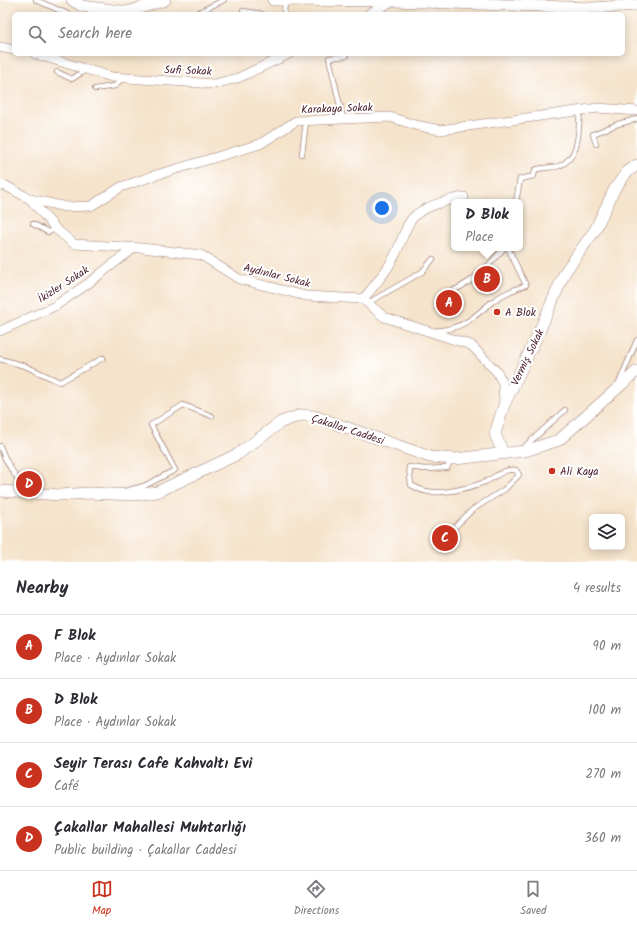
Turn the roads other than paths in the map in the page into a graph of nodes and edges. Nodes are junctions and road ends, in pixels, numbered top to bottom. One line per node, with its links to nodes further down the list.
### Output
1 (36, 0): 10 (lane)
2 (72, 0): 3 (street)
3 (165, 0)
4 (224, 0): 11 (lane)
5 (273, 0): 6 (street)
6 (285, 1): 7 (street); 13 (lane)
7 (393, 1): 8 (street); 14 (street)
8 (637, 5)
9 (243, 11): 12 (lane)
10 (63, 12)
11 (198, 12)
12 (249, 12)
13 (284, 12)
14 (372, 12)
15 (0, 47): 16 (street)
16 (12, 50)
17 (42, 56): 20 (street, Sufi Sokak)
18 (285, 56): 22 (street, Sufi Sokak)
19 (346, 56): 27 (lane)
20 (87, 69): 21 (lane); 22 (street, Sufi Sokak)
21 (58, 72)
22 (122, 78): 23 (lane)
23 (96, 89)
24 (580, 111): 25 (street, Karakaya Sokak); 27 (street, Karakaya Sokak); 37 (lane)
25 (637, 111)
26 (637, 119): 29 (lane)
27 (343, 120): 28 (street, Karakaya Sokak)
28 (306, 121): 30 (lane); 34 (street, Karakaya Sokak)
29 (596, 144)
30 (302, 154)
31 (637, 166): 53 (street, Vermiş Sokak)
32 (0, 185): 34 (street, Aydınlar Sokak)
33 (464, 196): 36 (street)
34 (30, 199): 39 (street, Aydınlar Sokak)
35 (451, 199): 45 (street)
36 (452, 199)
37 (517, 199)
38 (33, 224): 39 (lane)
39 (56, 228): 40 (street, Aydınlar Sokak)
40 (134, 248): 45 (street, Aydınlar Sokak); 46 (street, İkizler Sokak)
41 (501, 251): 44 (lane)
42 (509, 251): 47 (lane)
43 (433, 259): 45 (lane)
44 (442, 295)
45 (365, 301): 47 (street)
46 (0, 331)
47 (430, 331): 53 (street)
48 (637, 340): 52 (lane)
49 (103, 358): 50 (lane)
50 (0, 359)
51 (637, 371): 52 (street, Çakallar Caddesi)
52 (617, 389): 57 (street, Çakallar Caddesi)
53 (504, 405): 58 (street, Vermiş Sokak)
54 (565, 410): 57 (lane)
55 (212, 416): 62 (lane)
56 (0, 446): 61 (lane)
57 (519, 451): 58 (street, Çakallar Caddesi)
58 (503, 453): 59 (street, Çakallar Caddesi)
59 (451, 458): 62 (street, Çakallar Caddesi); 63 (lane)
60 (0, 491): 61 (street, Çakallar Caddesi)
61 (30, 493): 62 (street, Çakallar Caddesi)
62 (112, 494)
63 (454, 528)

